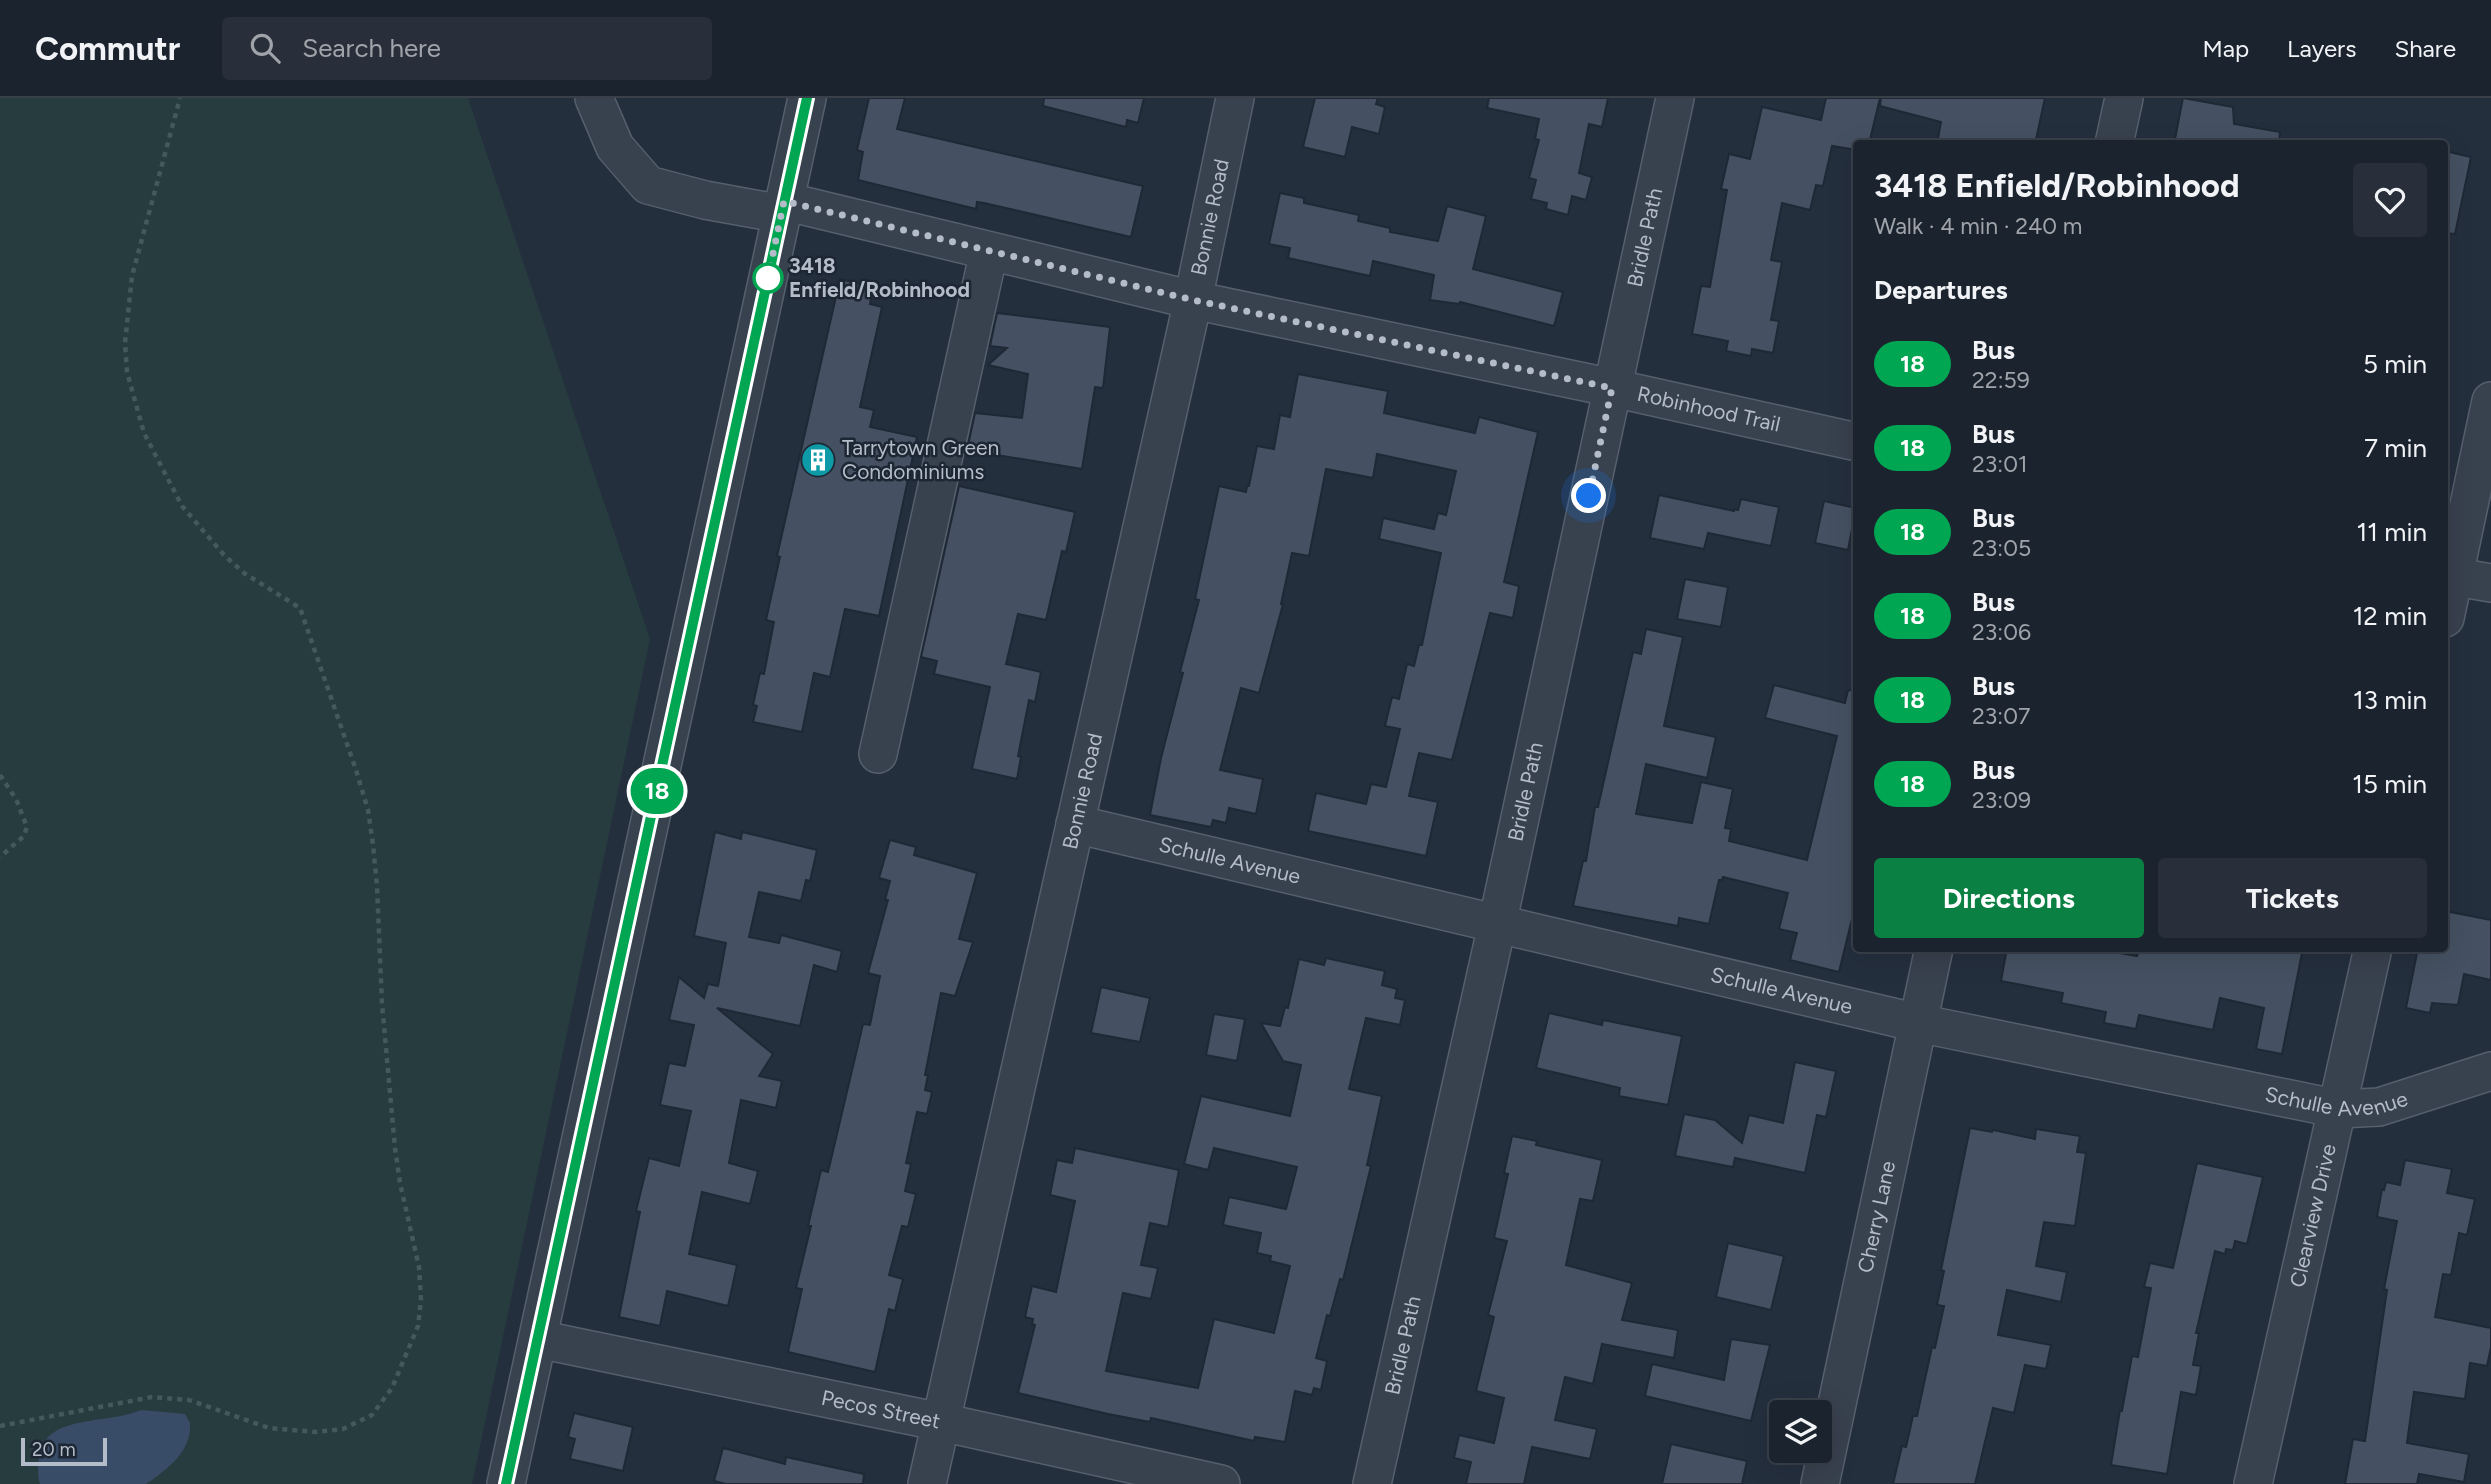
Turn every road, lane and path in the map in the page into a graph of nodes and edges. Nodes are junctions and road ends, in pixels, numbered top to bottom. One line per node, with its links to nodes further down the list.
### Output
1 (180, 98): 28 (path)
2 (594, 98): 8 (street, Robinhood Trail)
3 (807, 98): 8 (street)
4 (1235, 98): 10 (street, Bonnie Road)
5 (1675, 98): 11 (street, Bridle Path)
6 (2124, 98): 7 (street)
7 (2115, 140)
8 (783, 208): 9 (street, Robinhood Trail); 26 (street)
9 (989, 251): 10 (street, Robinhood Trail); 16 (street)
10 (1193, 300): 11 (street, Robinhood Trail); 18 (street, Bonnie Road)
11 (1612, 388): 13 (street, Robinhood Trail); 20 (street, Bridle Path)
12 (2491, 401): 14 (street)
13 (1853, 441)
14 (2449, 576): 15 (street)
15 (2491, 583)
16 (878, 754)
17 (0, 775): 19 (path)
18 (1075, 824): 20 (street, Schulle Avenue); 27 (street, Bonnie Road)
19 (0, 857)
20 (1497, 925): 23 (street, Schulle Avenue); 32 (street, Bridle Path)
21 (1933, 952): 23 (street, Cherry Lane)
22 (2373, 952): 25 (street, Clearview Drive)
23 (1918, 1023): 25 (street, Schulle Avenue); 33 (street, Cherry Lane)
24 (2491, 1071): 25 (street, Schulle Avenue)
25 (2339, 1109): 34 (street, Clearview Drive)
26 (538, 1339): 27 (street, Pecos Street); 29 (street)
27 (941, 1422): 30 (street, Bonnie Road); 31 (street, Pecos Street)
28 (0, 1426)
29 (506, 1484)
30 (927, 1484)
31 (1222, 1484)
32 (1372, 1484)
33 (1820, 1484)
34 (2253, 1484)

